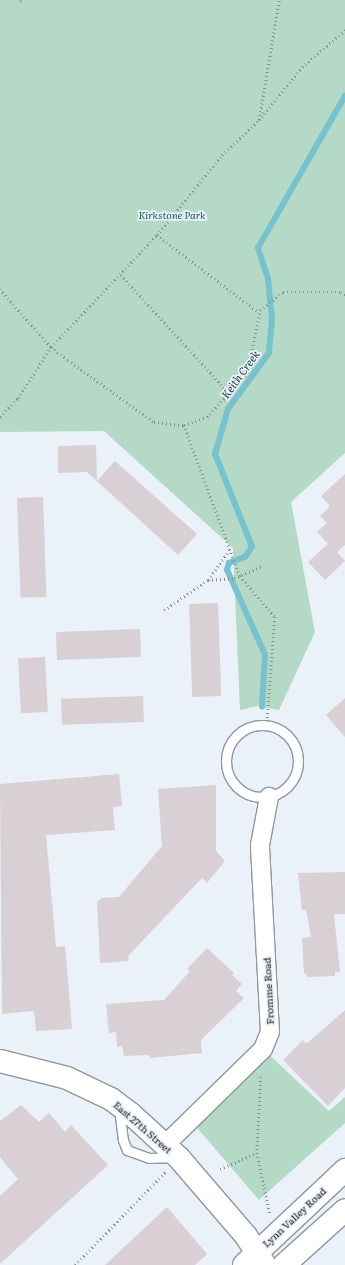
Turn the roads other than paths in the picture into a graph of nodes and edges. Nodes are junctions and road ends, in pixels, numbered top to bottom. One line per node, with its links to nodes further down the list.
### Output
1 (269, 797): 1 (lane); 4 (street, Fromme Road)
2 (0, 1061): 3 (street, East 27th Street)
3 (119, 1105): 4 (street, East 27th Street); 4 (lane)
4 (170, 1157): 7 (street, East 27th Street)
5 (345, 1170): 7 (street, Lynn Valley Road)
6 (345, 1210): 8 (street)
7 (255, 1261)
8 (284, 1265)

